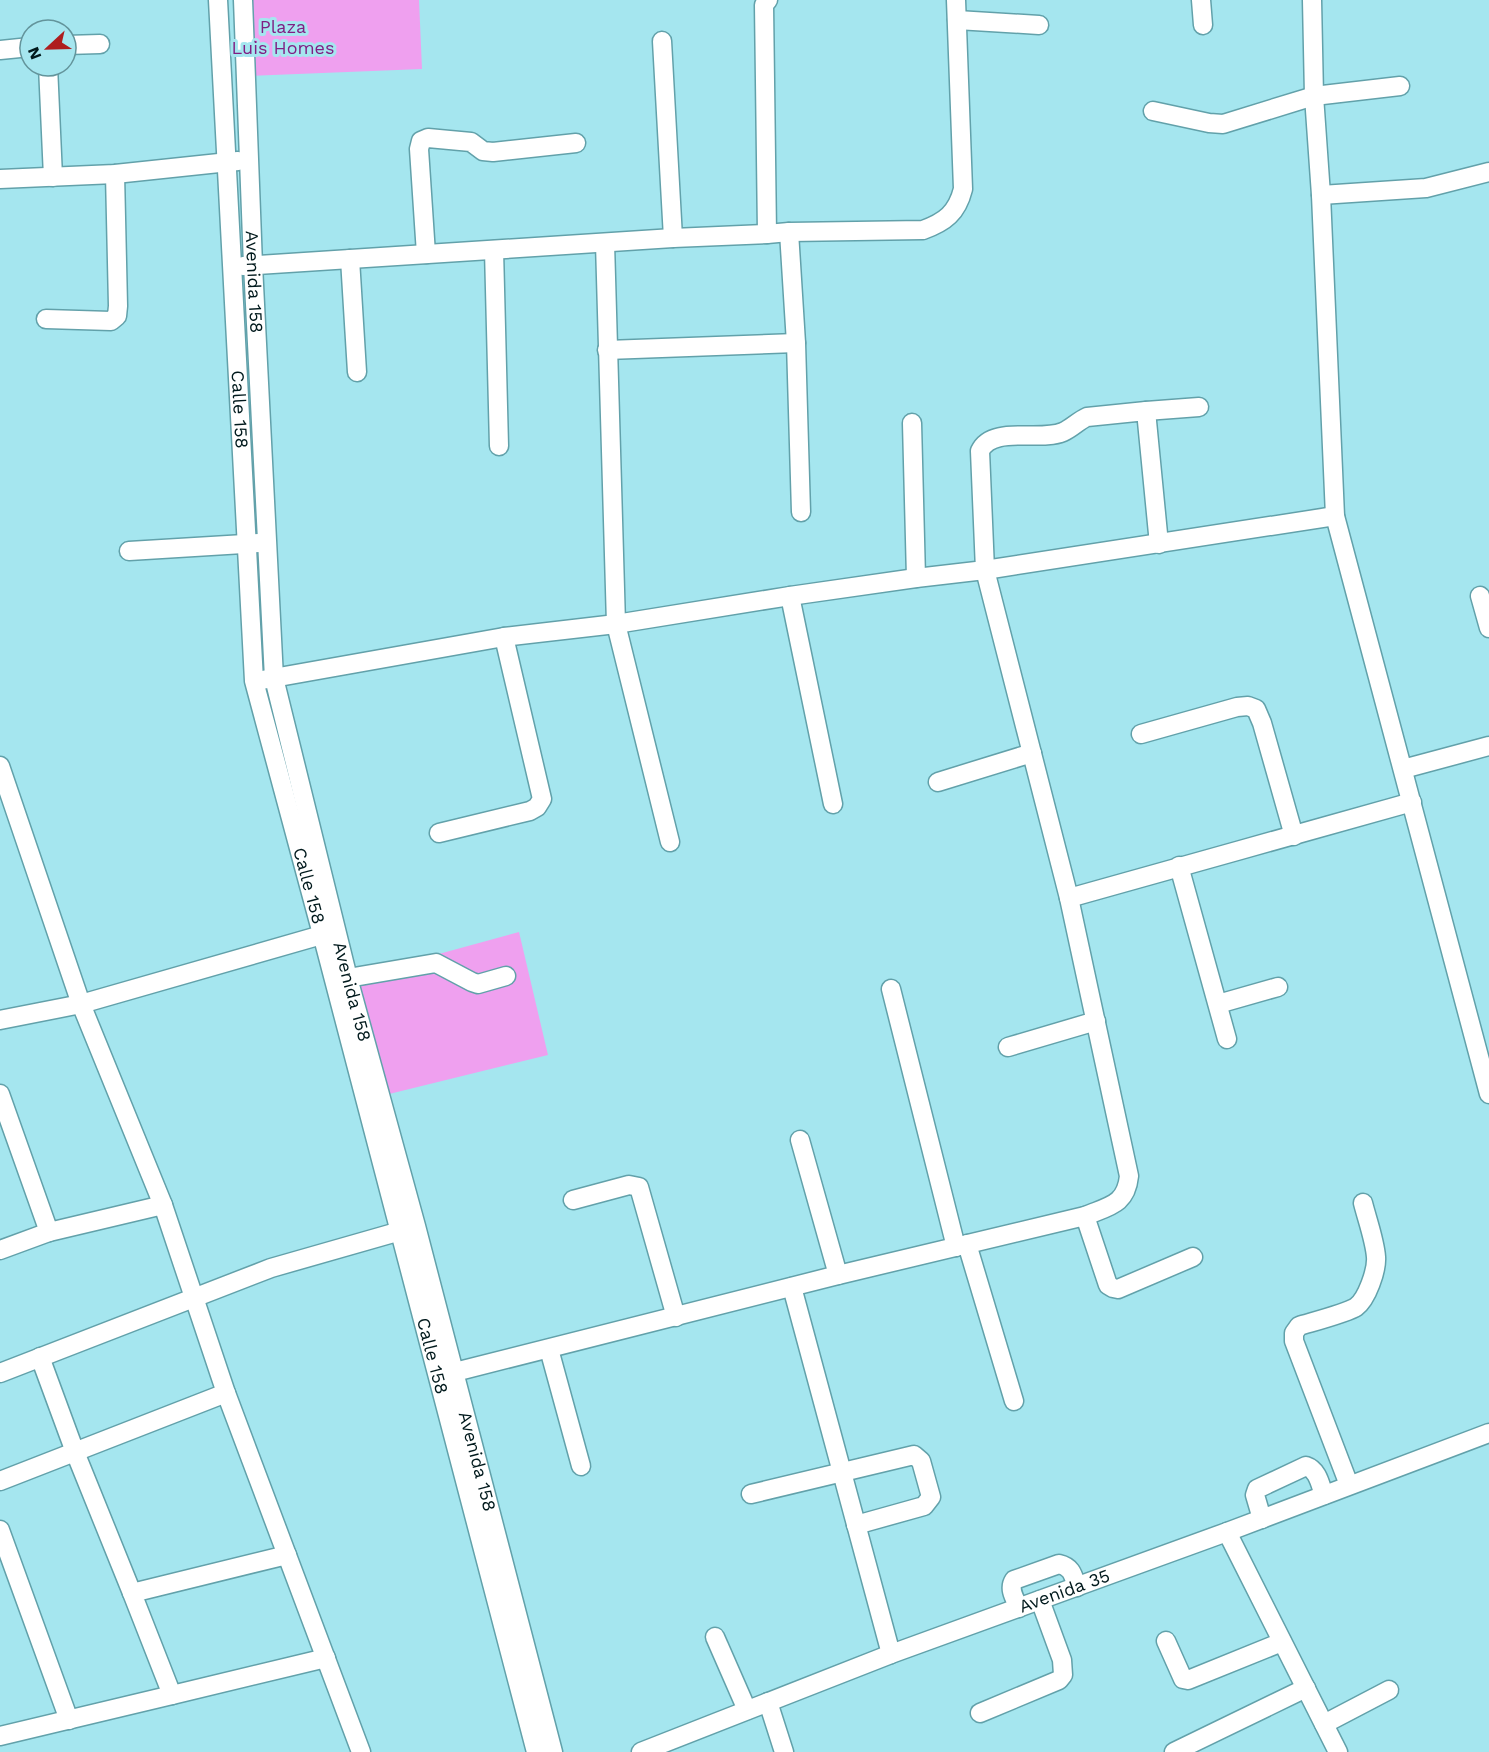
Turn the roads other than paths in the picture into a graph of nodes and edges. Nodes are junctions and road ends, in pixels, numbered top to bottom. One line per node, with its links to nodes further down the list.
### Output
1 (218, 0): 21 (street, Calle 158)
2 (243, 0): 20 (street, Avenida 158)
3 (768, 0): 28 (street)
4 (956, 0): 7 (street)
5 (1201, 0): 9 (street)
6 (1312, 0): 17 (street)
7 (957, 20): 8 (street); 27 (street)
8 (1039, 25)
9 (1203, 25)
10 (662, 41): 29 (street)
11 (100, 44): 12 (street)
12 (78, 45)
13 (18, 48): 14 (street)
14 (0, 50)
15 (49, 78): 24 (street)
16 (1400, 86): 17 (street)
17 (1314, 96): 18 (street); 26 (street)
18 (1153, 111)
19 (576, 143): 32 (street)
20 (249, 160): 21 (street); 34 (street, Avenida 158)
21 (226, 162): 23 (street); 35 (street, Calle 158)
22 (1489, 172): 26 (street)
23 (115, 174): 24 (street); 36 (street)
24 (53, 177): 25 (street)
25 (0, 179)
26 (1321, 195): 45 (street)
27 (789, 232): 28 (street); 37 (street)
28 (766, 234): 29 (street)
29 (673, 238): 30 (street)
30 (605, 243): 31 (street); 38 (street)
31 (494, 250): 32 (street); 43 (street)
32 (426, 254): 33 (street)
33 (350, 259): 34 (street); 39 (street)
34 (253, 265): 35 (street); 46 (street, Avenida 158)
35 (232, 266): 47 (street, Calle 158)
36 (46, 319)
37 (796, 343): 38 (street); 44 (street)
38 (607, 350): 54 (street)
39 (357, 372)
40 (1199, 407): 41 (street)
41 (1146, 411): 48 (street); 50 (street)
42 (912, 423): 51 (street)
43 (499, 446)
44 (801, 512)
45 (1335, 516): 48 (street); 63 (street)
46 (267, 543): 47 (street); 57 (street, Avenida 158)
47 (247, 544): 49 (street); 58 (street, Calle 158)
48 (1159, 544): 50 (street)
49 (129, 551)
50 (985, 570): 51 (street); 61 (street)
51 (916, 578): 52 (street)
52 (790, 596): 54 (street); 67 (street)
53 (1480, 596): 55 (street)
54 (616, 624): 56 (street); 70 (street)
55 (1489, 628)
56 (504, 637): 57 (street); 68 (street)
57 (274, 678): 58 (street); 73 (street, Avenida 158)
58 (254, 681): 73 (street, Calle 158)
59 (1141, 734): 69 (street)
60 (1489, 746): 63 (street)
61 (1032, 753): 64 (street); 72 (street)
62 (0, 766): 66 (street)
63 (1403, 769): 65 (street)
64 (938, 782)
65 (1412, 802): 69 (street); 85 (street)
66 (6, 803): 78 (street)
67 (833, 804)
68 (439, 833)
69 (1294, 836): 71 (street)
70 (670, 842)
71 (1179, 866): 72 (street); 79 (street)
72 (1069, 898): 81 (street)
73 (329, 933): 75 (street, Avenida 158); 78 (street); 91 (street, Calle 158)
74 (506, 976): 75 (street)
75 (348, 978): 91 (street, Avenida 158)
76 (1278, 987): 79 (street)
77 (891, 989): 93 (street)
78 (81, 1004): 80 (street); 89 (street)
79 (1218, 1004): 82 (street)
80 (0, 1020)
81 (1096, 1021): 83 (street); 90 (street)
82 (1227, 1039)
83 (1008, 1047)
84 (0, 1094): 92 (street)
85 (1489, 1094)
86 (800, 1140): 96 (street)
87 (573, 1200): 99 (street)
88 (1363, 1203): 111 (street)
89 (163, 1205): 92 (street); 98 (street)
90 (1085, 1216): 93 (street); 95 (street)
91 (408, 1229): 98 (street); 103 (street, Avenida 158)
92 (49, 1232): 94 (street)
93 (961, 1246): 96 (street); 105 (street)
94 (0, 1250)
95 (1193, 1257)
96 (838, 1275): 97 (street)
97 (792, 1287): 99 (street); 109 (street)
98 (195, 1297): 101 (street); 104 (street)
99 (676, 1317): 100 (street)
100 (549, 1349): 103 (street); 108 (street)
101 (40, 1357): 102 (street); 107 (street)
102 (0, 1373)
103 (445, 1375): 123 (street, Avenida 158)
104 (226, 1393): 107 (street); 118 (street)
105 (1014, 1401)
106 (1489, 1433): 111 (street, Avenida 35)
107 (75, 1452): 110 (street); 120 (street)
108 (582, 1466)
109 (842, 1472): 112 (street); 115 (street); 115 (street)
110 (0, 1481)
111 (1349, 1485): 113 (street, Avenida 35)
112 (751, 1494)
113 (1324, 1495): 114 (street, Avenida 35); 114 (street)
114 (1262, 1519): 117 (street, Avenida 35)
115 (856, 1524): 127 (street)
116 (0, 1530): 135 (street)
117 (1227, 1532): 119 (street, Avenida 35); 126 (street)
118 (287, 1555): 120 (street); 128 (street)
119 (1077, 1587): 121 (street, Avenida 35); 122 (street)
120 (132, 1593): 131 (street)
121 (1040, 1600): 122 (street, Avenida 35); 134 (street)
122 (1019, 1608): 127 (street, Avenida 35)
123 (508, 1613): 139 (street); 140 (street, Avenida 158)
124 (715, 1637): 133 (street)
125 (1166, 1641): 126 (street)
126 (1282, 1642): 129 (street)
127 (891, 1654): 132 (street, Avenida 35)
128 (326, 1658): 131 (street); 138 (street)
129 (1306, 1688): 136 (street); 143 (street)
130 (1389, 1690): 136 (street)
131 (172, 1695): 135 (street)
132 (768, 1702): 133 (street, Avenida 35); 142 (street)
133 (747, 1710): 141 (street, Avenida 35)
134 (980, 1713)
135 (69, 1720): 137 (street)
136 (1324, 1724): 144 (street)
137 (0, 1737)
138 (361, 1752)
139 (536, 1752)
140 (553, 1752)
141 (641, 1752)
142 (784, 1752)
143 (1174, 1752)
144 (1338, 1752)

